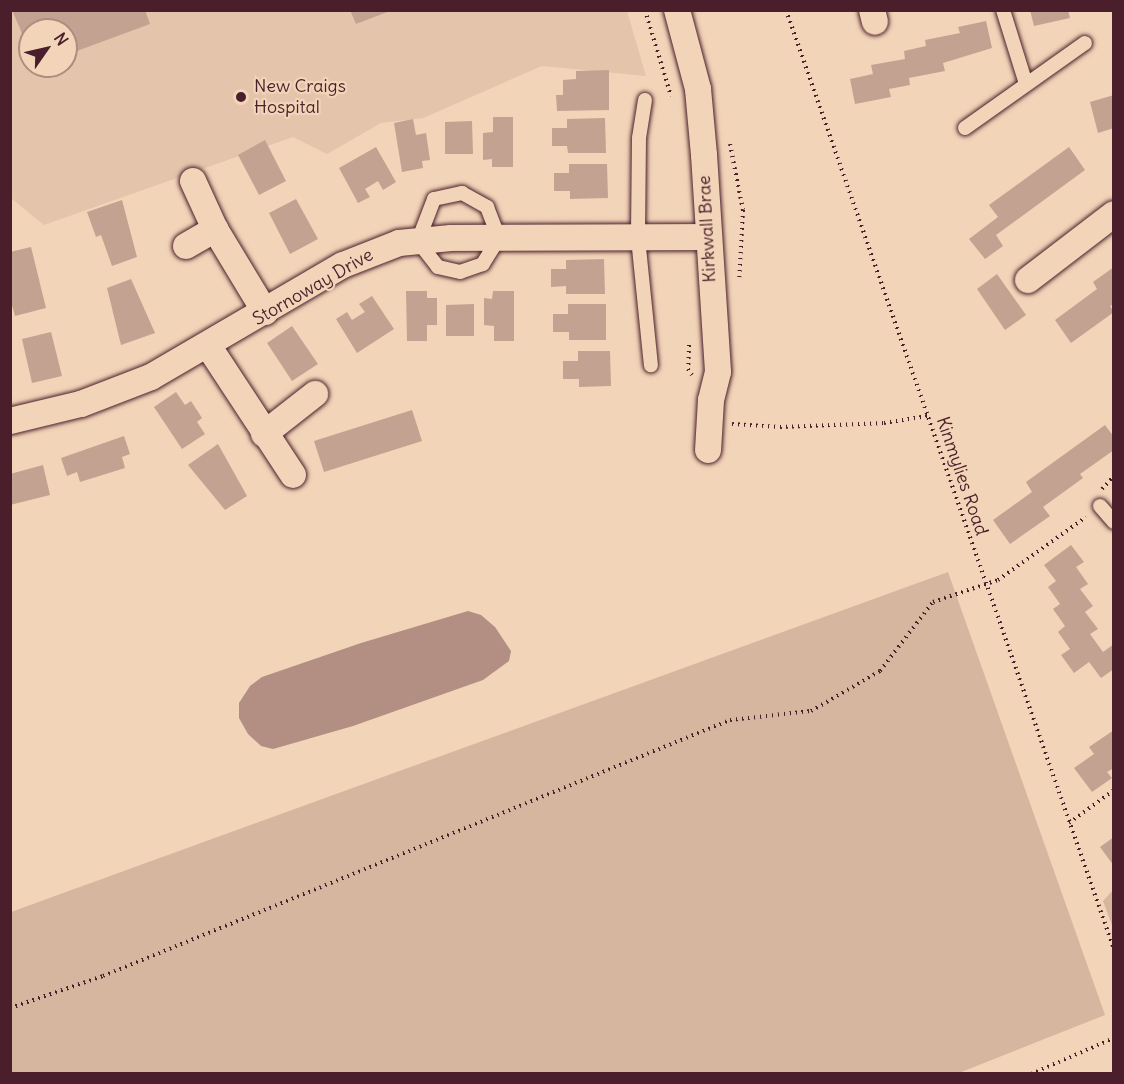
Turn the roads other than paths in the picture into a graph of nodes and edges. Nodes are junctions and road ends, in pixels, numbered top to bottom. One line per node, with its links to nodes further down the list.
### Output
1 (677, 10): 10 (street, Kirkwall Brae)
2 (1003, 10): 4 (lane)
3 (1085, 43): 4 (lane)
4 (1026, 84): 6 (lane)
5 (645, 100): 12 (lane)
6 (964, 128)
7 (193, 181): 9 (street)
8 (1113, 214): 15 (street)
9 (215, 229): 14 (street); 16 (street)
10 (707, 237): 12 (street, Stornoway Drive); 22 (street, Kirkwall Brae)
11 (499, 238): 12 (street, Stornoway Drive); 13 (street, Stornoway Drive); 13 (lane); 13 (lane)
12 (638, 238): 18 (lane)
13 (418, 241): 16 (street, Stornoway Drive)
14 (186, 246)
15 (1028, 280)
16 (265, 312): 17 (street, Stornoway Drive)
17 (209, 346): 20 (street, Stornoway Drive); 21 (street)
18 (651, 365)
19 (315, 394): 21 (street)
20 (10, 422)
21 (264, 434): 23 (street)
22 (708, 450)
23 (293, 475)
24 (1100, 506): 25 (lane)
25 (1113, 522)

